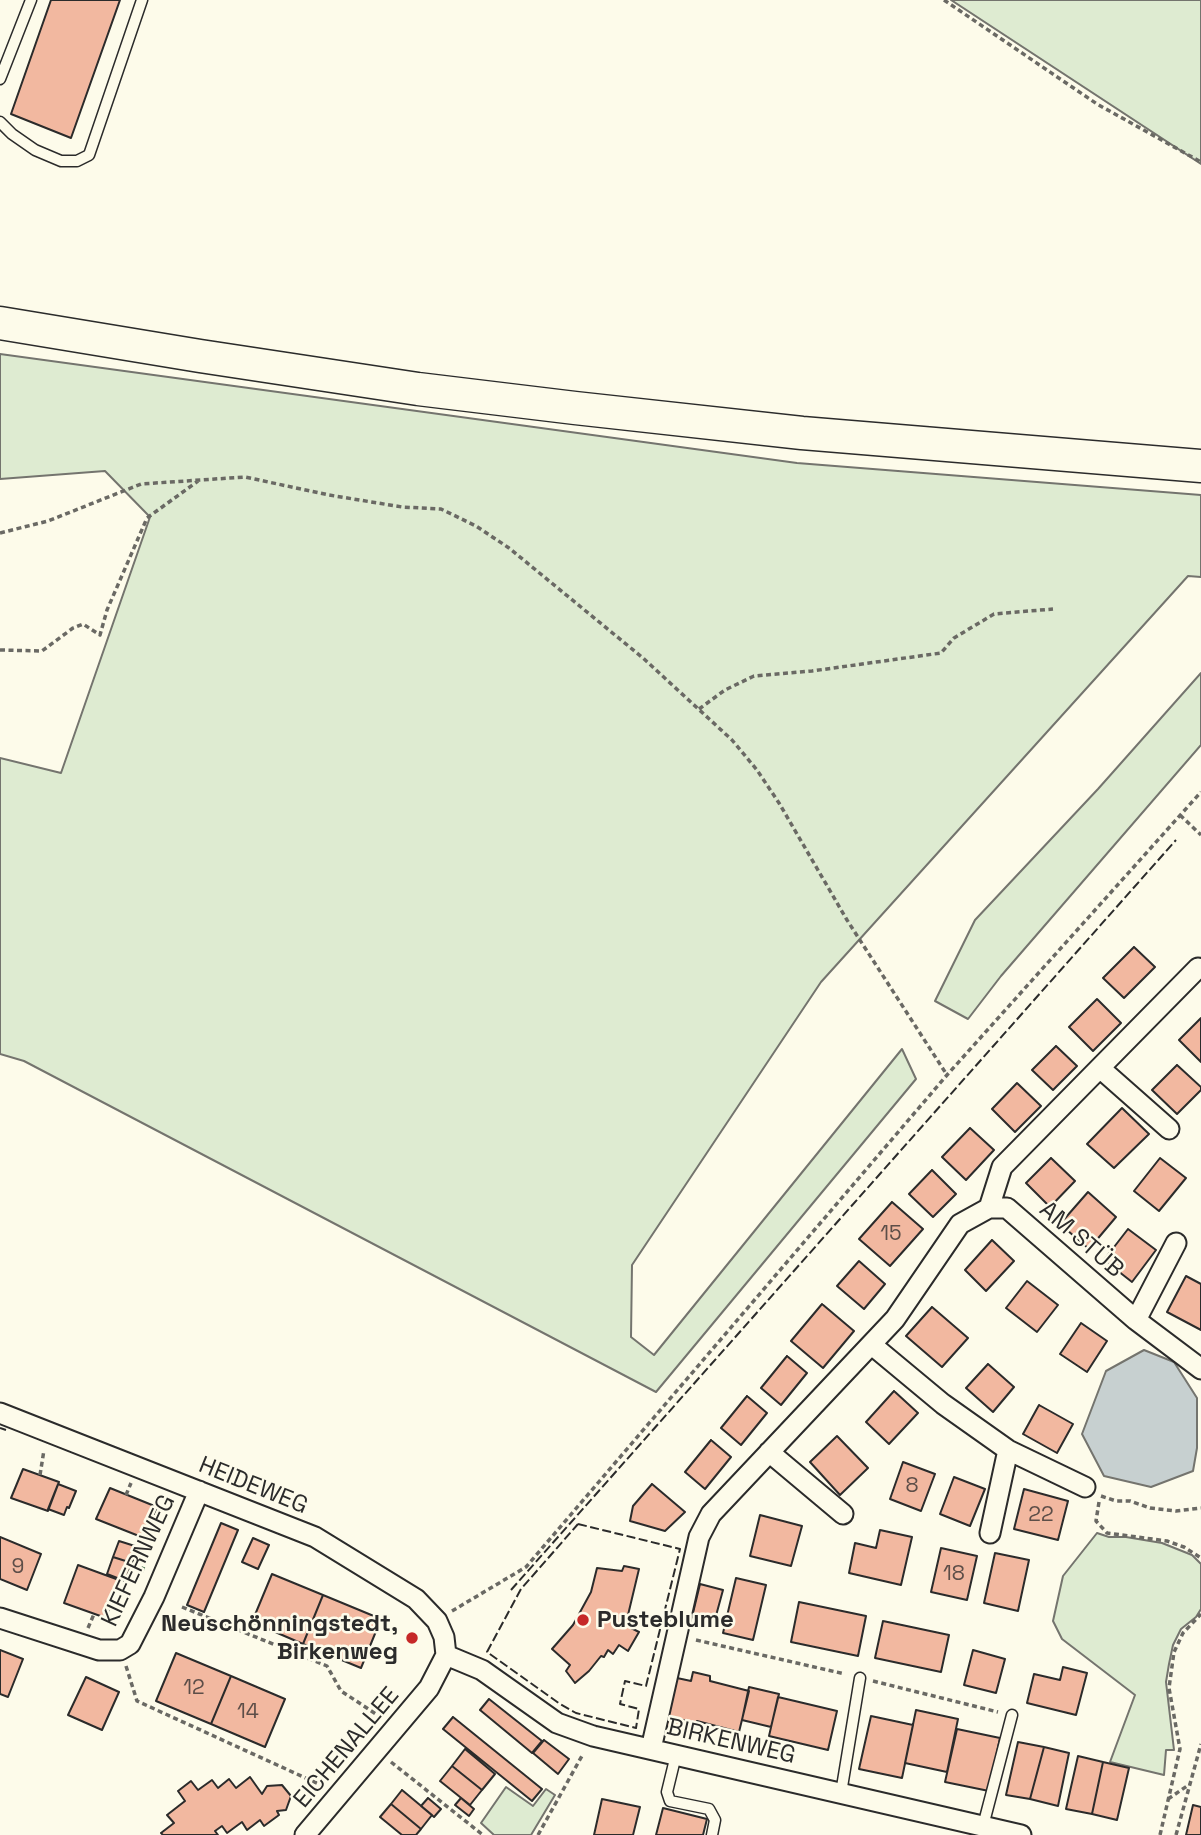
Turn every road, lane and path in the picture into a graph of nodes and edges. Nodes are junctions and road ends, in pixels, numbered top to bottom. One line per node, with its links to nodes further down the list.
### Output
1 (31, 0): 4 (lane)
2 (142, 0): 5 (lane)
3 (944, 0): 6 (path)
4 (0, 79)
5 (0, 122)
6 (1201, 162)
7 (0, 323): 8 (highway)
8 (1201, 466)
9 (199, 480): 10 (path); 12 (path); 13 (path)
10 (0, 533)
11 (1053, 609): 13 (path)
12 (0, 650)
13 (699, 709): 19 (path)
14 (1201, 792): 15 (path)
15 (1180, 815): 16 (path); 19 (path)
16 (1201, 835)
17 (1198, 968): 18 (street)
18 (1101, 1069): 20 (street); 21 (street)
19 (947, 1075): 40 (path)
20 (1169, 1129)
21 (989, 1208): 23 (street, AM STÜB); 24 (street)
22 (1176, 1243): 23 (street, AM STÜB)
23 (1136, 1320): 25 (street, AM STÜB)
24 (873, 1345): 28 (street); 29 (street)
25 (1201, 1369)
26 (0, 1413): 31 (street, HEIDEWEG)
27 (47, 1443): 30 (path)
28 (1008, 1450): 32 (street); 35 (street)
29 (769, 1452): 34 (street); 48 (street)
30 (40, 1475)
31 (199, 1491): 39 (street, KIEFERNWEG); 40 (street, HEIDEWEG)
32 (1092, 1492): 33 (path); 36 (path)
33 (1201, 1508)
34 (843, 1514)
35 (990, 1533)
36 (1201, 1558)
37 (182, 1607): 44 (path)
38 (1201, 1615): 54 (path)
39 (0, 1618)
40 (436, 1621): 41 (street, HEIDEWEG)
41 (446, 1655): 46 (street, BIRKENWEG); 56 (street, EICHENALLEE)
42 (125, 1662): 52 (path)
43 (860, 1678): 53 (lane)
44 (379, 1716)
45 (1012, 1716): 55 (lane)
46 (593, 1736): 48 (street, BIRKENWEG); 58 (path)
47 (1201, 1744): 51 (path)
48 (651, 1749): 49 (street, BIRKENWEG)
49 (676, 1755): 53 (street, BIRKENWEG); 59 (lane)
50 (386, 1758): 57 (path)
51 (1192, 1783): 54 (path); 62 (path)
52 (321, 1785)
53 (841, 1793): 55 (street, BIRKENWEG)
54 (1168, 1799): 61 (path)
55 (982, 1830): 60 (street, BIRKENWEG)
56 (305, 1835)
57 (483, 1835)
58 (538, 1835)
59 (712, 1835)
60 (1021, 1835)
61 (1160, 1835)
62 (1176, 1835)

